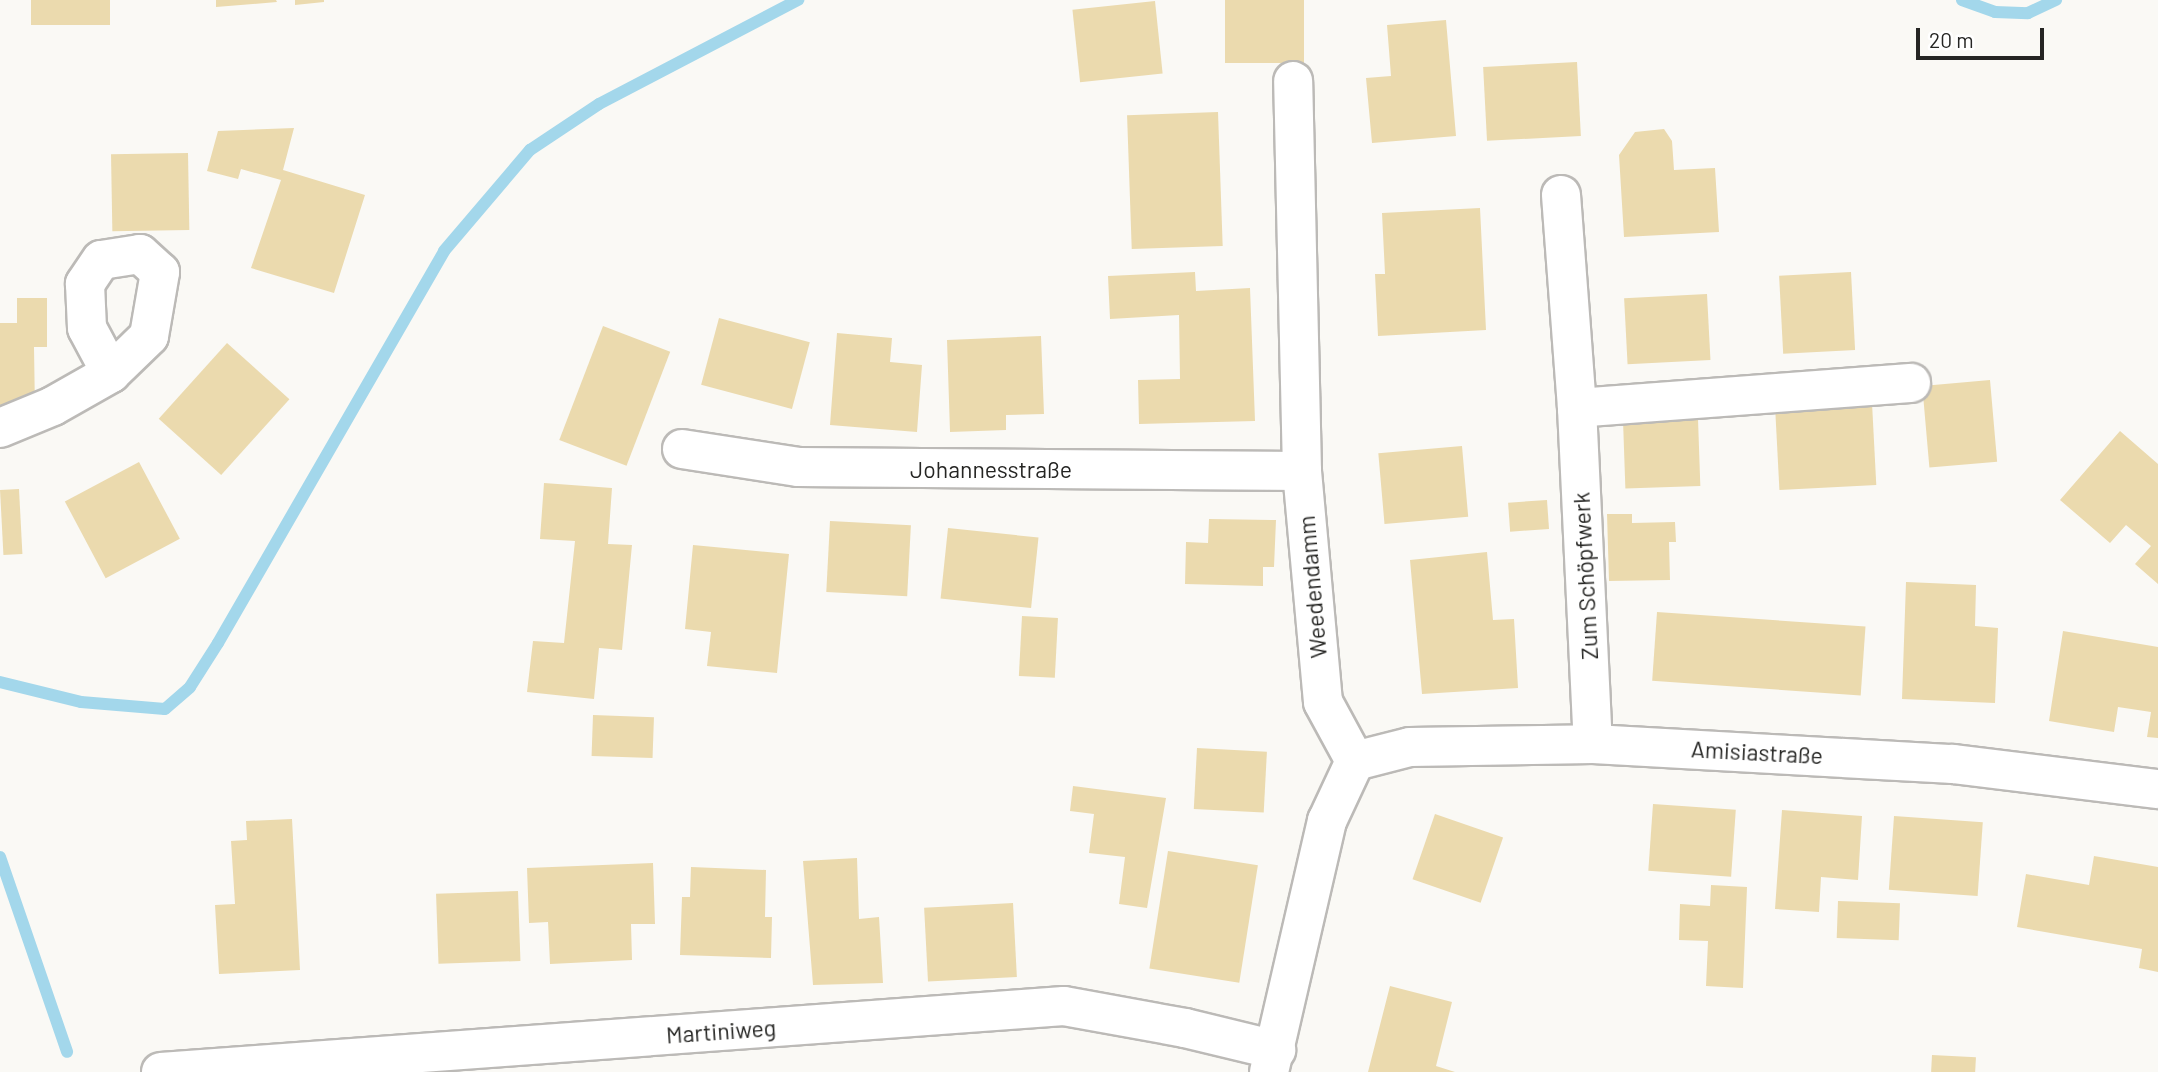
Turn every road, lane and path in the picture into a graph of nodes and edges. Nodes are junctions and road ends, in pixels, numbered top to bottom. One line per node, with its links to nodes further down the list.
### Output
1 (1293, 81): 8 (street, Weedendamm)
2 (1561, 195): 5 (street, Zum Schöpfwerk)
3 (111, 373): 6 (street)
4 (1911, 383): 5 (street)
5 (1577, 408): 9 (street, Zum Schöpfwerk)
6 (0, 428)
7 (681, 449): 8 (street, Johannesstraße)
8 (1302, 471): 10 (street, Weedendamm)
9 (1593, 744): 10 (street, Amisiastraße); 11 (street, Amisiastraße)
10 (1355, 761): 12 (street)
11 (2158, 789)
12 (1273, 1061): 13 (street, Martiniweg)
13 (161, 1072)

